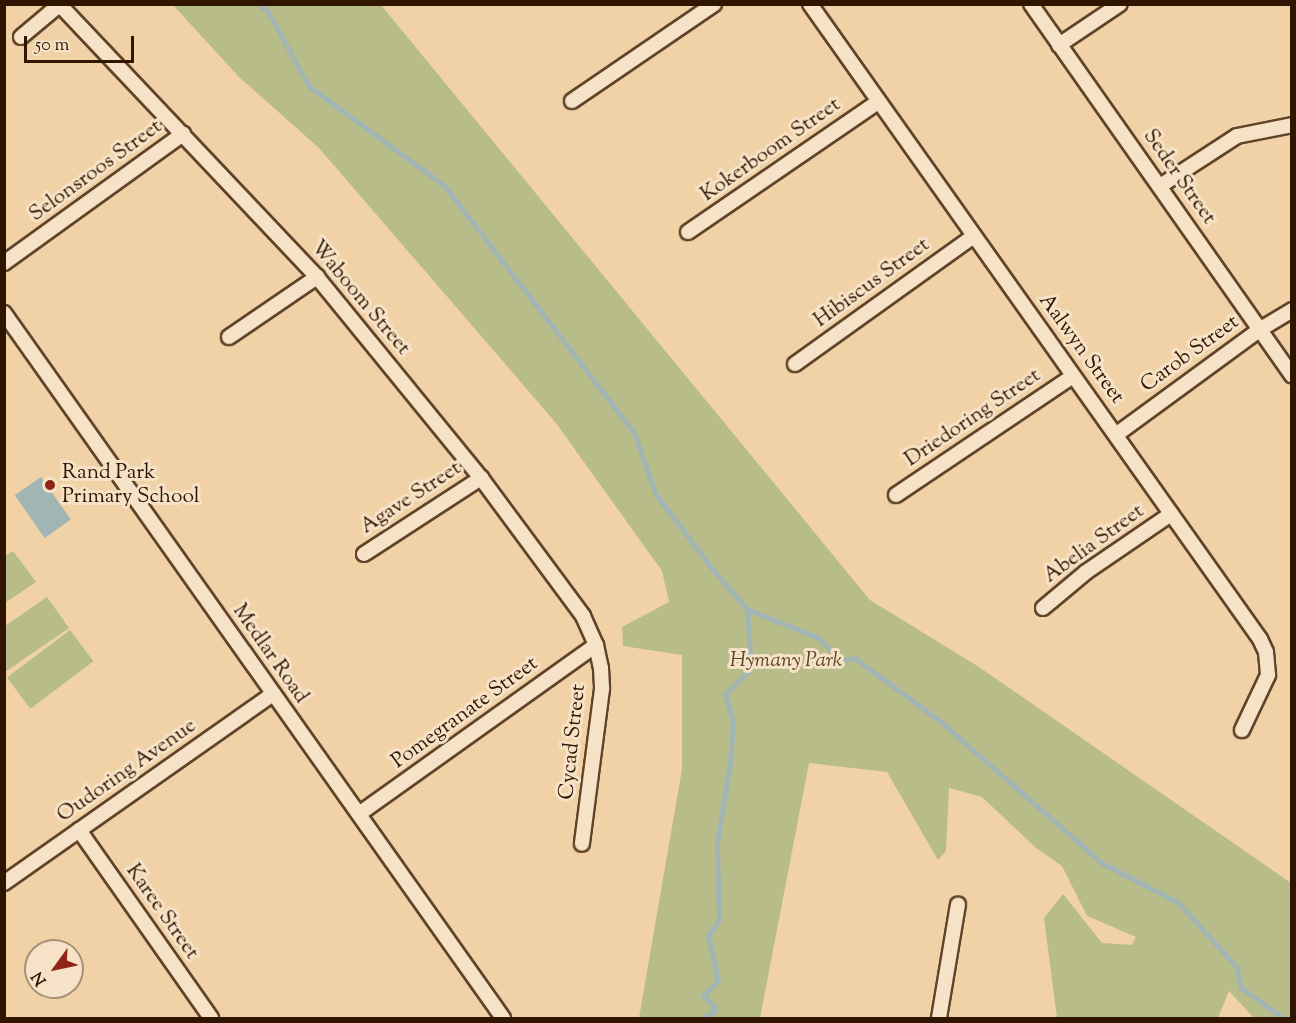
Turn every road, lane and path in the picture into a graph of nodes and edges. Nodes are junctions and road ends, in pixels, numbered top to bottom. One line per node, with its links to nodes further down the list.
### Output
1 (714, 4): 8 (street)
2 (810, 4): 9 (street, Aalwyn Street)
3 (1031, 4): 7 (street, Seder Street)
4 (1120, 4): 7 (street)
5 (59, 5): 6 (street); 11 (street, Waboom Street)
6 (21, 37)
7 (1059, 45): 12 (street, Seder Street)
8 (572, 101)
9 (878, 102): 13 (street, Kokerboom Street); 14 (street, Aalwyn Street)
10 (1292, 125): 12 (street)
11 (183, 134): 15 (street, Selonsroos Street); 16 (street, Waboom Street)
12 (1160, 186): 19 (street, Seder Street)
13 (688, 232)
14 (974, 236): 21 (street, Hibiscus Street); 23 (street, Aalwyn Street)
15 (4, 263)
16 (317, 277): 20 (street); 25 (street, Waboom Street)
17 (1292, 310): 19 (street, Carob Street)
18 (4, 313): 31 (street, Medlar Road)
19 (1259, 330): 22 (street, Seder Street); 24 (street, Carob Street)
20 (229, 337)
21 (795, 364)
22 (1292, 375)
23 (1073, 376): 24 (street, Aalwyn Street); 26 (street, Driedoring Street)
24 (1117, 434): 27 (street, Aalwyn Street)
25 (481, 478): 28 (street, Agave Street); 30 (street, Waboom Street)
26 (896, 495)
27 (1171, 514): 29 (street, Abelia Street); 32 (street, Aalwyn Street)
28 (364, 554)
29 (1043, 608)
30 (596, 645): 33 (street, Pomegranate Street); 35 (street, Cycad Street)
31 (273, 694): 33 (street, Medlar Road); 34 (street, Oudoring Avenue)
32 (1242, 730)
33 (359, 814): 39 (street, Medlar Road)
34 (79, 830): 36 (street, Oudoring Avenue); 38 (street, Karee Street)
35 (582, 844)
36 (4, 883)
37 (958, 905): 40 (street)
38 (211, 1018)
39 (503, 1018)
40 (939, 1018)

